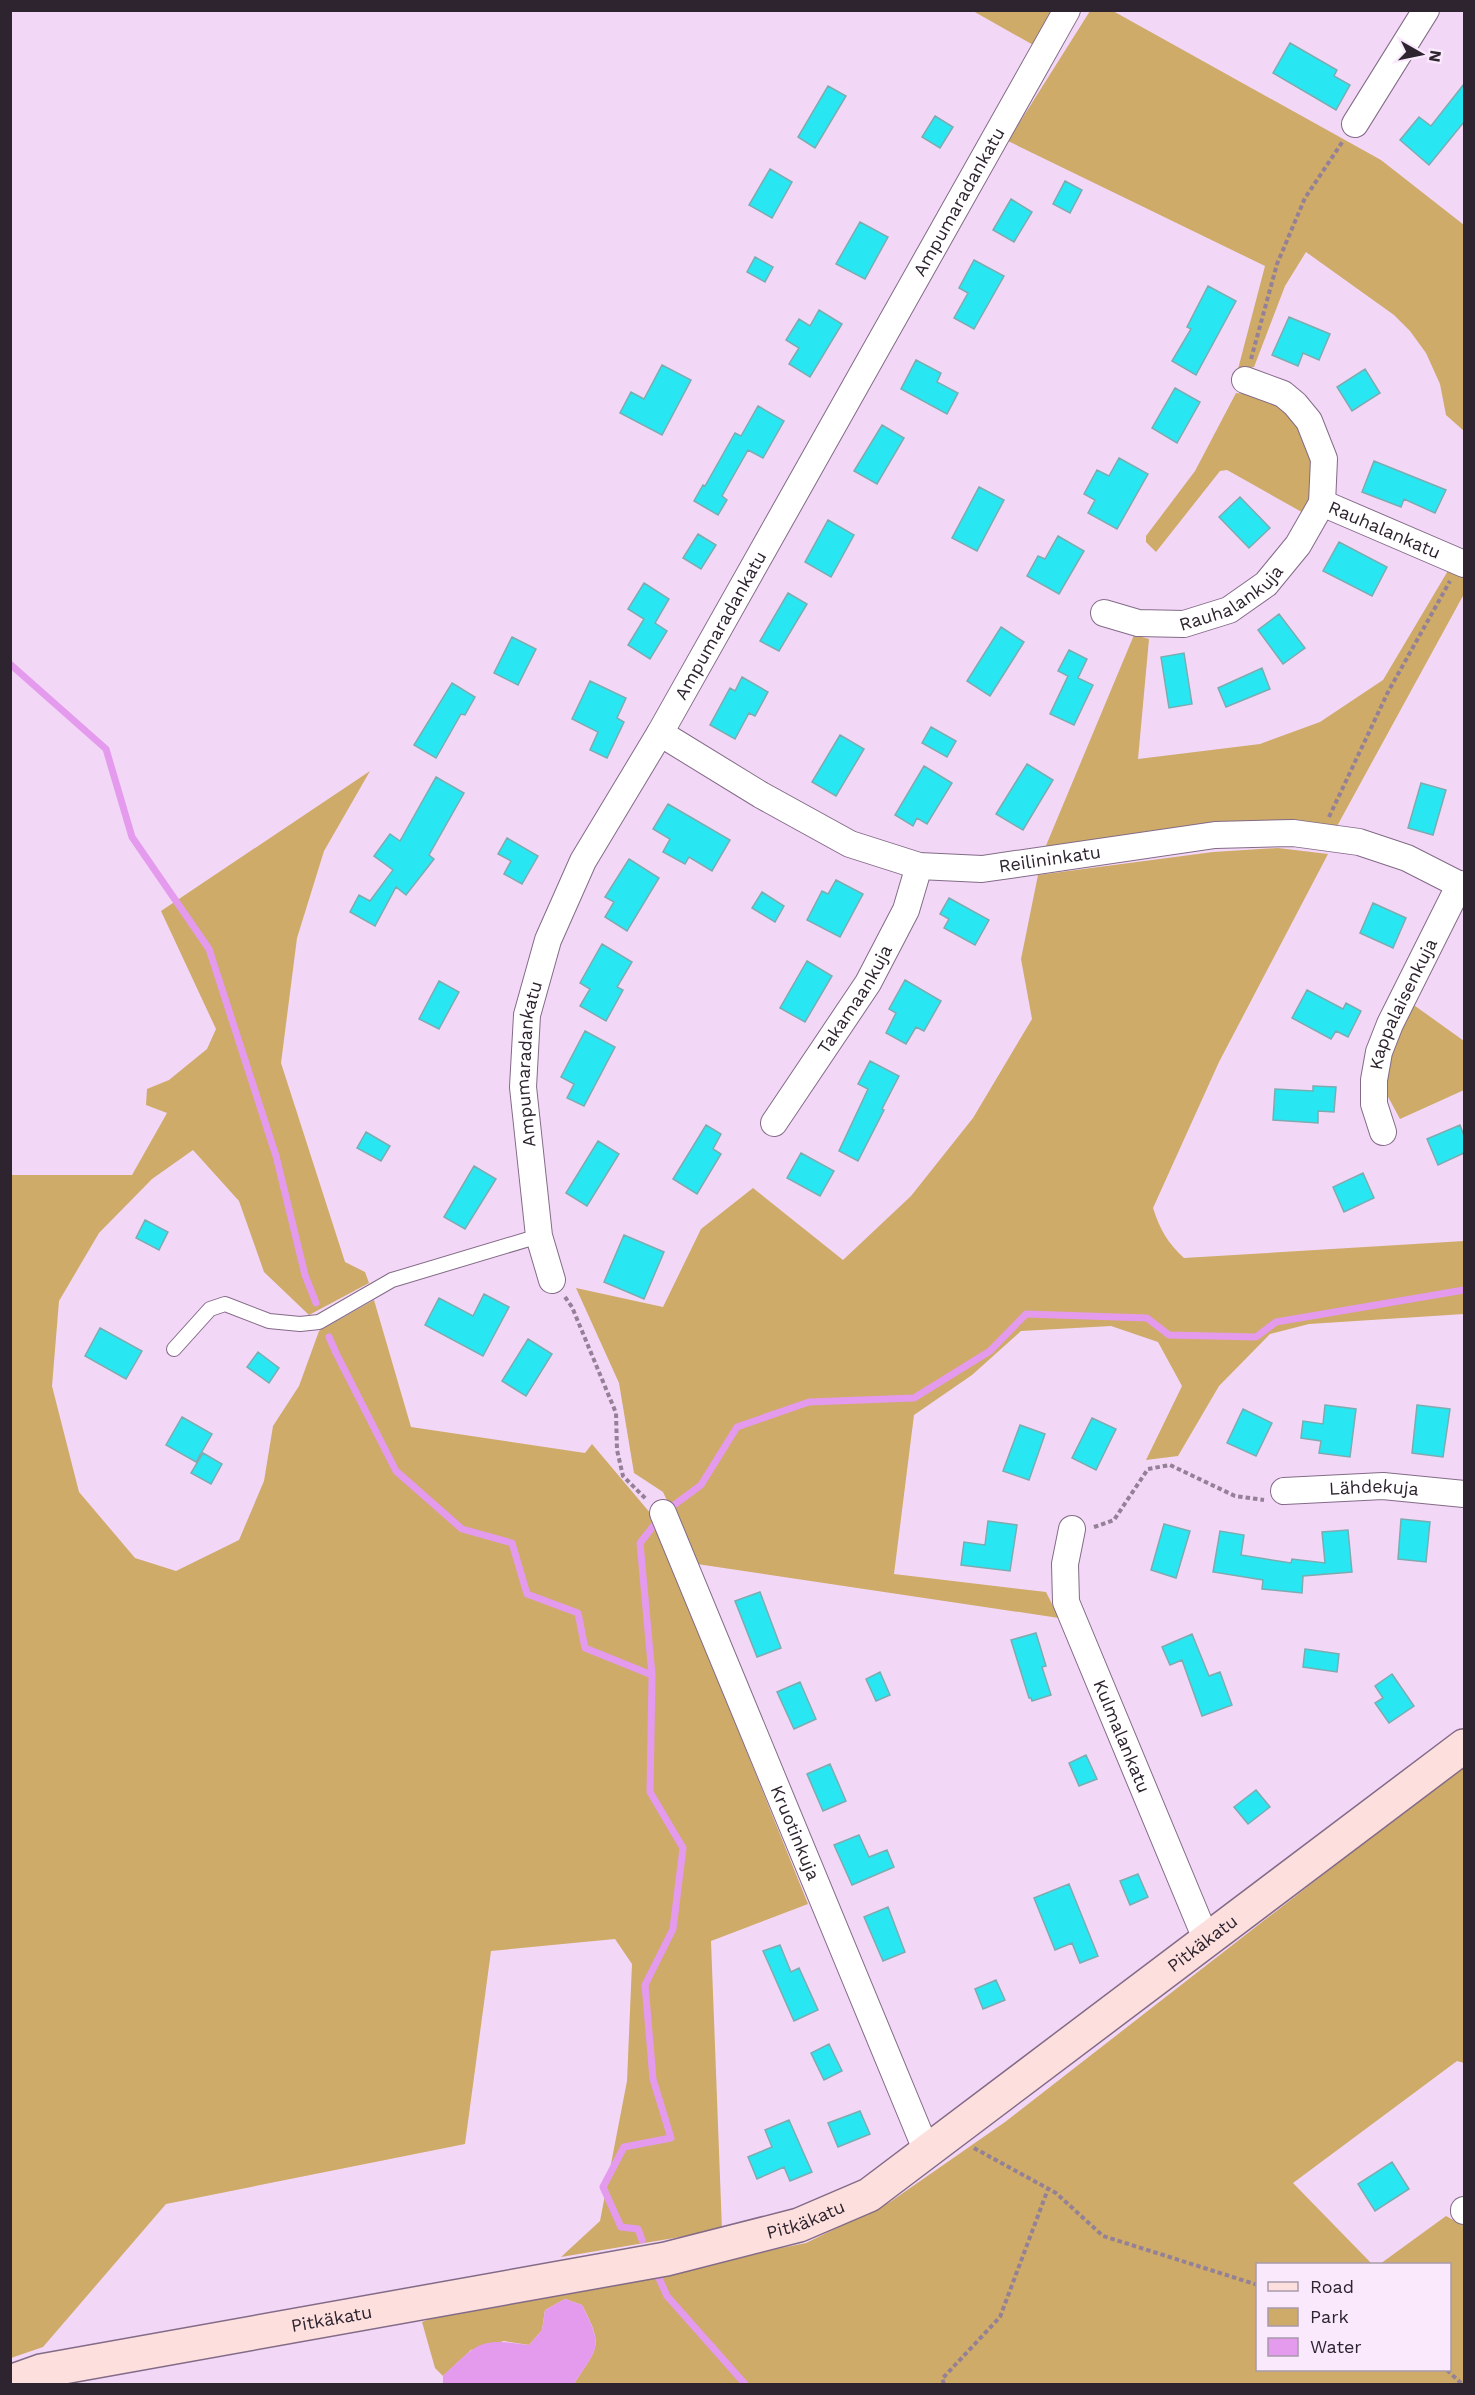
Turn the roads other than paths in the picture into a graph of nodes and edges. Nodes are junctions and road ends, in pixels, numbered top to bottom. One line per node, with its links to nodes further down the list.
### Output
1 (1067, 10): 8 (street, Ampumaradankatu)
2 (1426, 10): 3 (street)
3 (1355, 124)
4 (1245, 380): 5 (street, Rauhalankatu)
5 (1322, 503): 6 (street, Rauhalankatu); 7 (street, Rauhalankuja)
6 (1463, 563)
7 (1104, 613)
8 (660, 733): 9 (street, Reilininkatu); 13 (street, Ampumaradankatu)
9 (920, 866): 10 (street, Reilininkatu); 11 (street, Takamaankuja)
10 (1462, 885): 12 (street, Kappalaisenkuja)
11 (774, 1123)
12 (1383, 1132)
13 (539, 1236): 14 (street, Ampumaradankatu); 15 (lane)
14 (552, 1280)
15 (174, 1349)
16 (1284, 1491): 17 (street, Lähdekuja)
17 (1464, 1494)
18 (663, 1513): 22 (street, Kruotinkuja)
19 (1072, 1529): 21 (street, Kulmalankatu)
20 (1464, 1746): 21 (street, Pitkäkatu)
21 (1206, 1939): 22 (street, Pitkäkatu)
22 (938, 2143): 23 (street, Pitkäkatu)
23 (39, 2378): 24 (street, Pitkäkatu)
24 (10, 2382)

